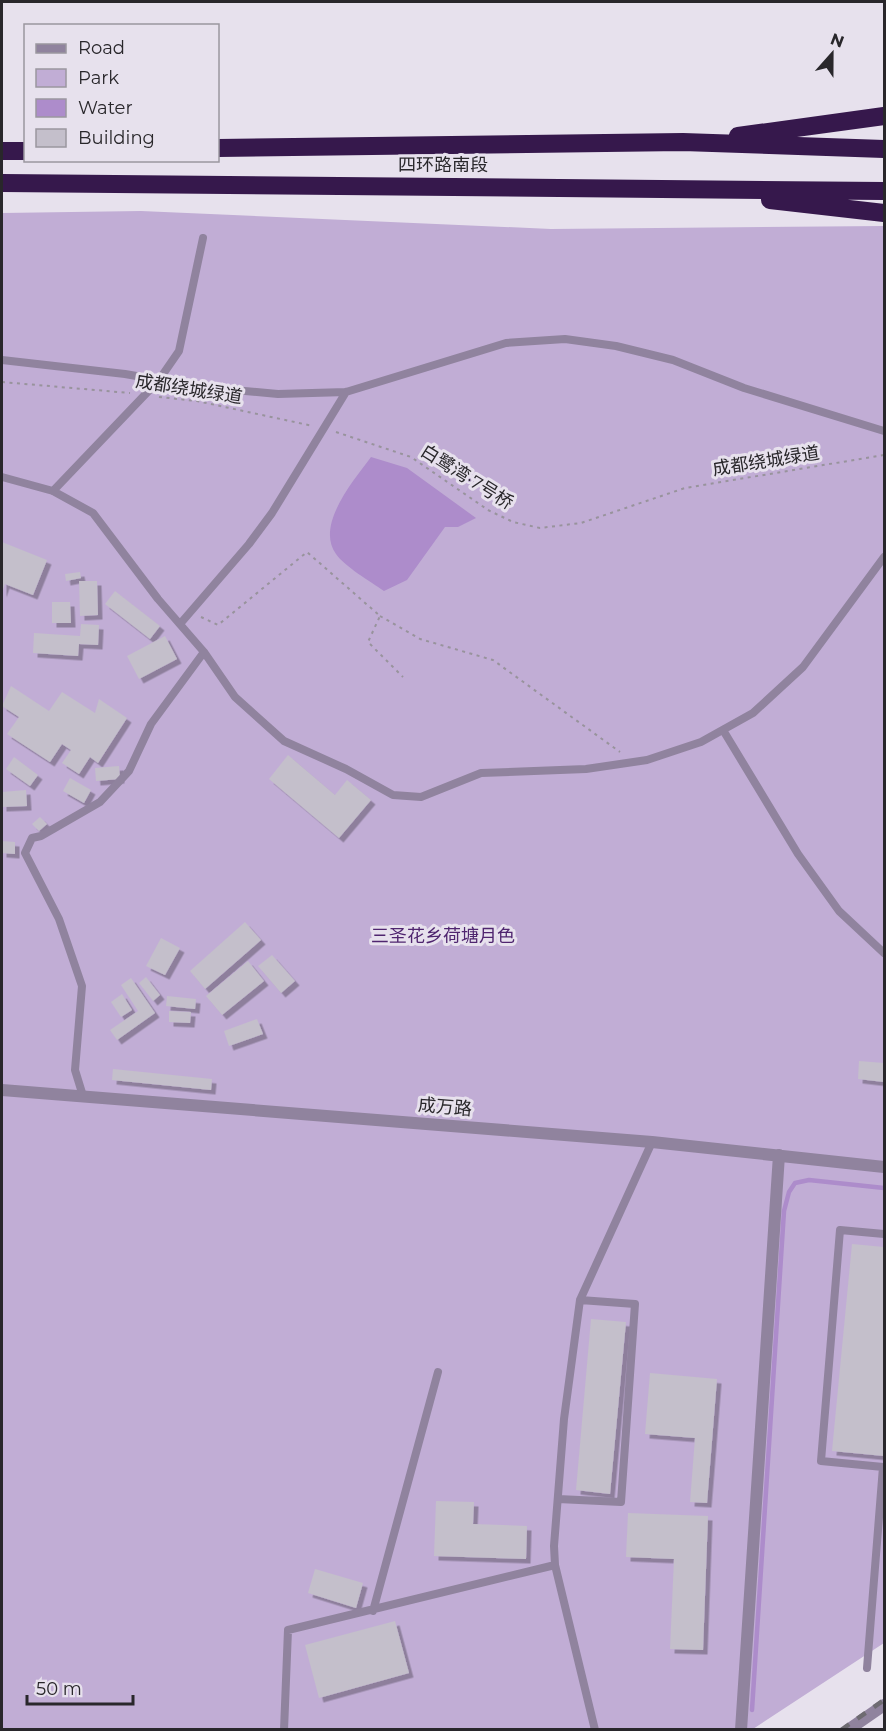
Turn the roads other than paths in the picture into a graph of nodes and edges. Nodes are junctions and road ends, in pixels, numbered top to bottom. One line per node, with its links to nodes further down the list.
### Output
1 (885, 116): 2 (highway)
2 (683, 142): 3 (highway, 四环路南段); 4 (highway, 四环路南段)
3 (219, 148)
4 (885, 149)
5 (2, 151): 6 (highway)
6 (24, 151)
7 (2, 183): 8 (highway, 四环路南段)
8 (661, 188): 9 (highway, 四环路南段); 10 (highway)
9 (885, 191)
10 (885, 213)
11 (203, 238): 13 (lane)
12 (2, 360): 13 (lane)
13 (159, 380): 14 (lane); 17 (lane)
14 (346, 392): 15 (lane); 19 (lane)
15 (885, 431)
16 (2, 477): 17 (lane)
17 (53, 491): 19 (lane)
18 (885, 557): 21 (lane)
19 (180, 624): 20 (lane)
20 (204, 652): 21 (lane); 24 (lane)
21 (723, 730): 22 (lane)
22 (885, 952)
23 (2, 1090): 24 (street, 成万路)
24 (83, 1096): 25 (street, 成万路)
25 (652, 1142): 26 (street, 成万路); 29 (lane)
26 (779, 1155): 27 (street, 成万路); 38 (street)
27 (885, 1167)
28 (885, 1234): 34 (lane)
29 (580, 1300): 31 (lane); 31 (lane)
30 (438, 1372): 33 (lane)
31 (558, 1499): 32 (lane)
32 (555, 1565): 33 (lane); 37 (lane)
33 (373, 1611): 36 (lane)
34 (867, 1668)
35 (885, 1705): 39 (street)
36 (284, 1730)
37 (595, 1730)
38 (741, 1730)
39 (848, 1730)

